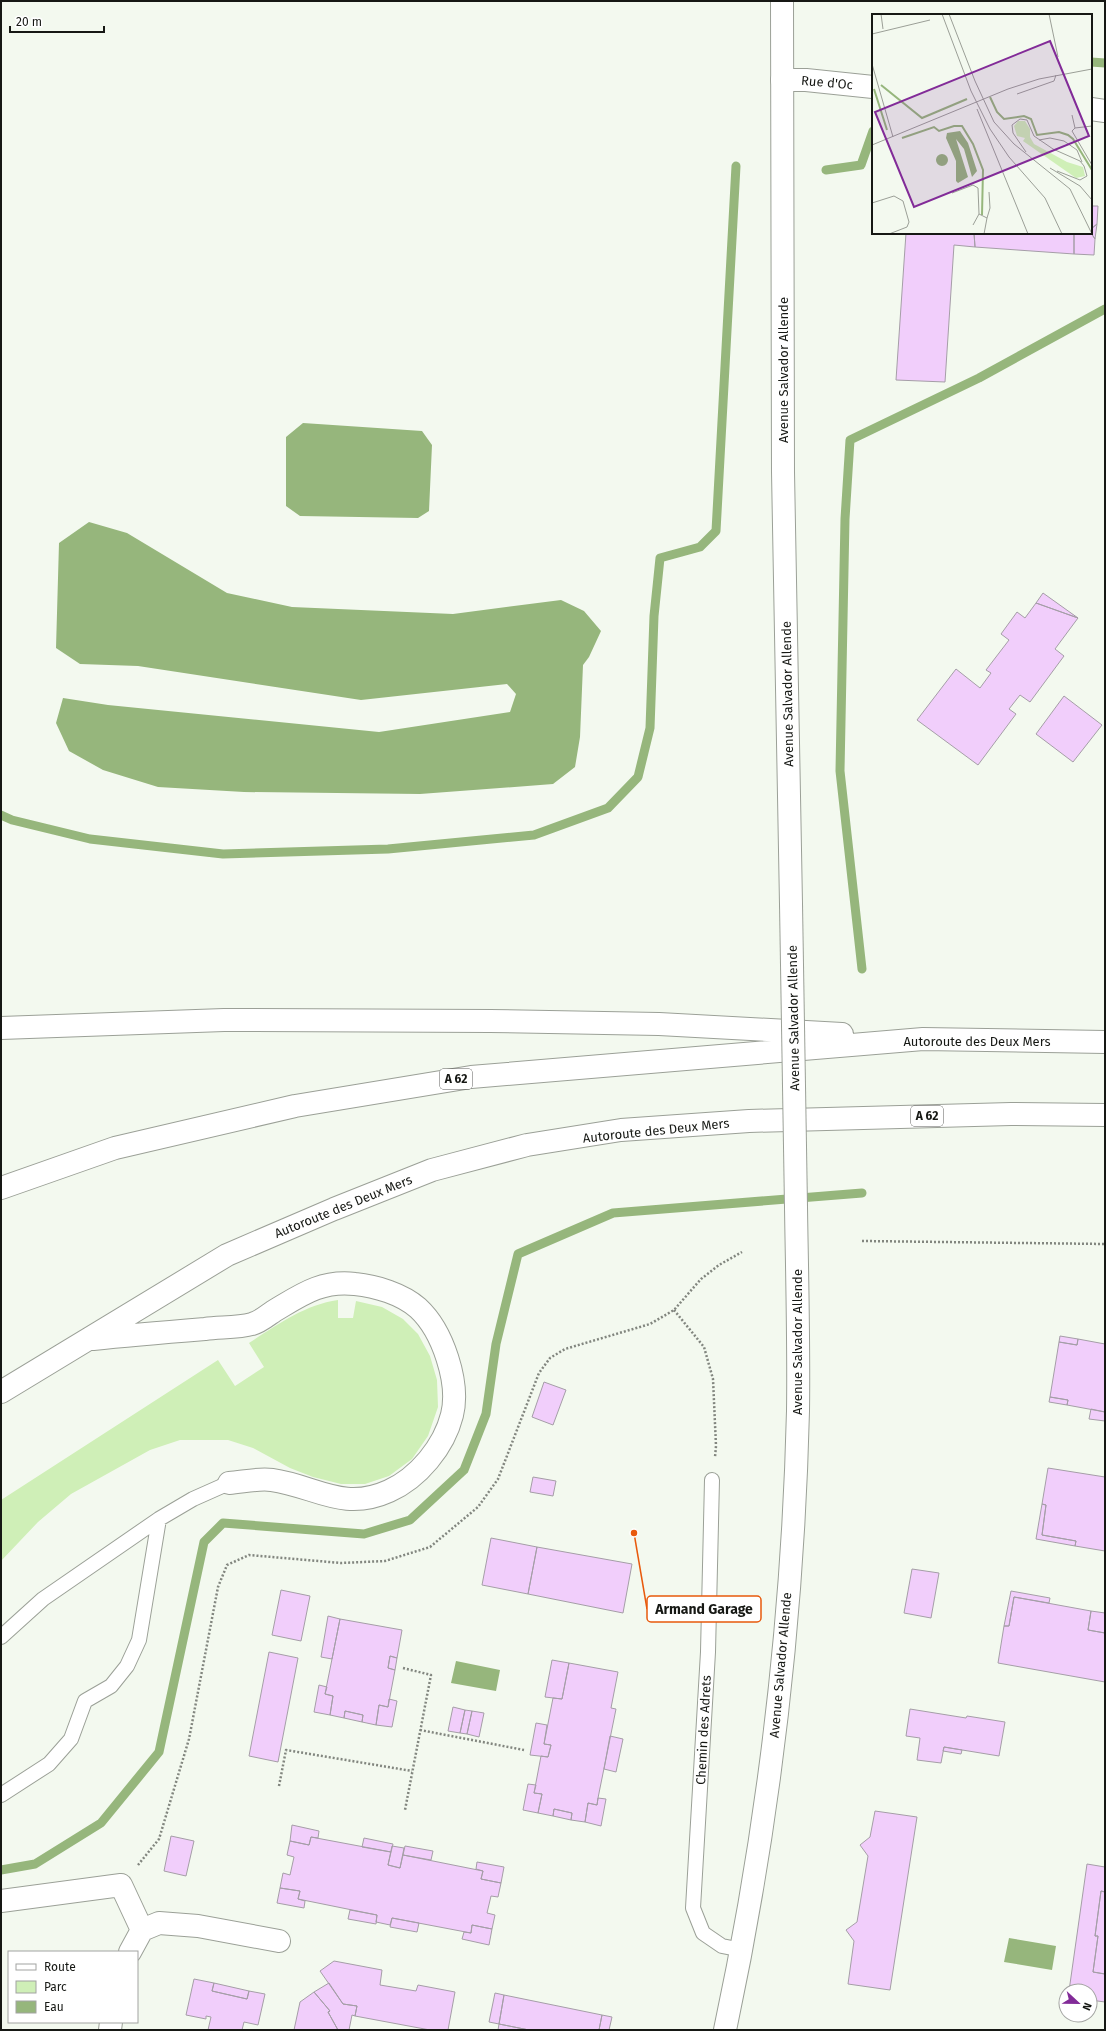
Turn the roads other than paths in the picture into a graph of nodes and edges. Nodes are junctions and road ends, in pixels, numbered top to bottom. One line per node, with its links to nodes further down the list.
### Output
1 (782, 1): 2 (main road, Avenue Salvador Allende)
2 (782, 80): 3 (main road, Rue d'Oc); 21 (main road, Avenue Salvador Allende, bridge)
3 (872, 87)
4 (1092, 110): 5 (main road)
5 (1105, 111)
6 (1, 1028): 7 (main road)
7 (923, 1039): 8 (main road, Autoroute des Deux Mers / A 62); 10 (main road, Autoroute des Deux Mers / A 62)
8 (1105, 1042)
9 (1105, 1115): 11 (main road, Autoroute des Deux Mers / A 62)
10 (1, 1188)
11 (88, 1339): 12 (main road, Autoroute des Deux Mers / A 62); 14 (main road)
12 (1, 1392)
13 (712, 1480): 21 (lane, Chemin des Adrets)
14 (229, 1483): 15 (lane)
15 (159, 1519): 16 (lane); 17 (lane)
16 (1, 1637)
17 (1, 1795)
18 (1, 1901): 19 (main road)
19 (142, 1930): 20 (main road); 22 (main road)
20 (279, 1941)
21 (742, 1950): 23 (main road, Avenue Salvador Allende)
22 (131, 1951)
23 (725, 2030)

